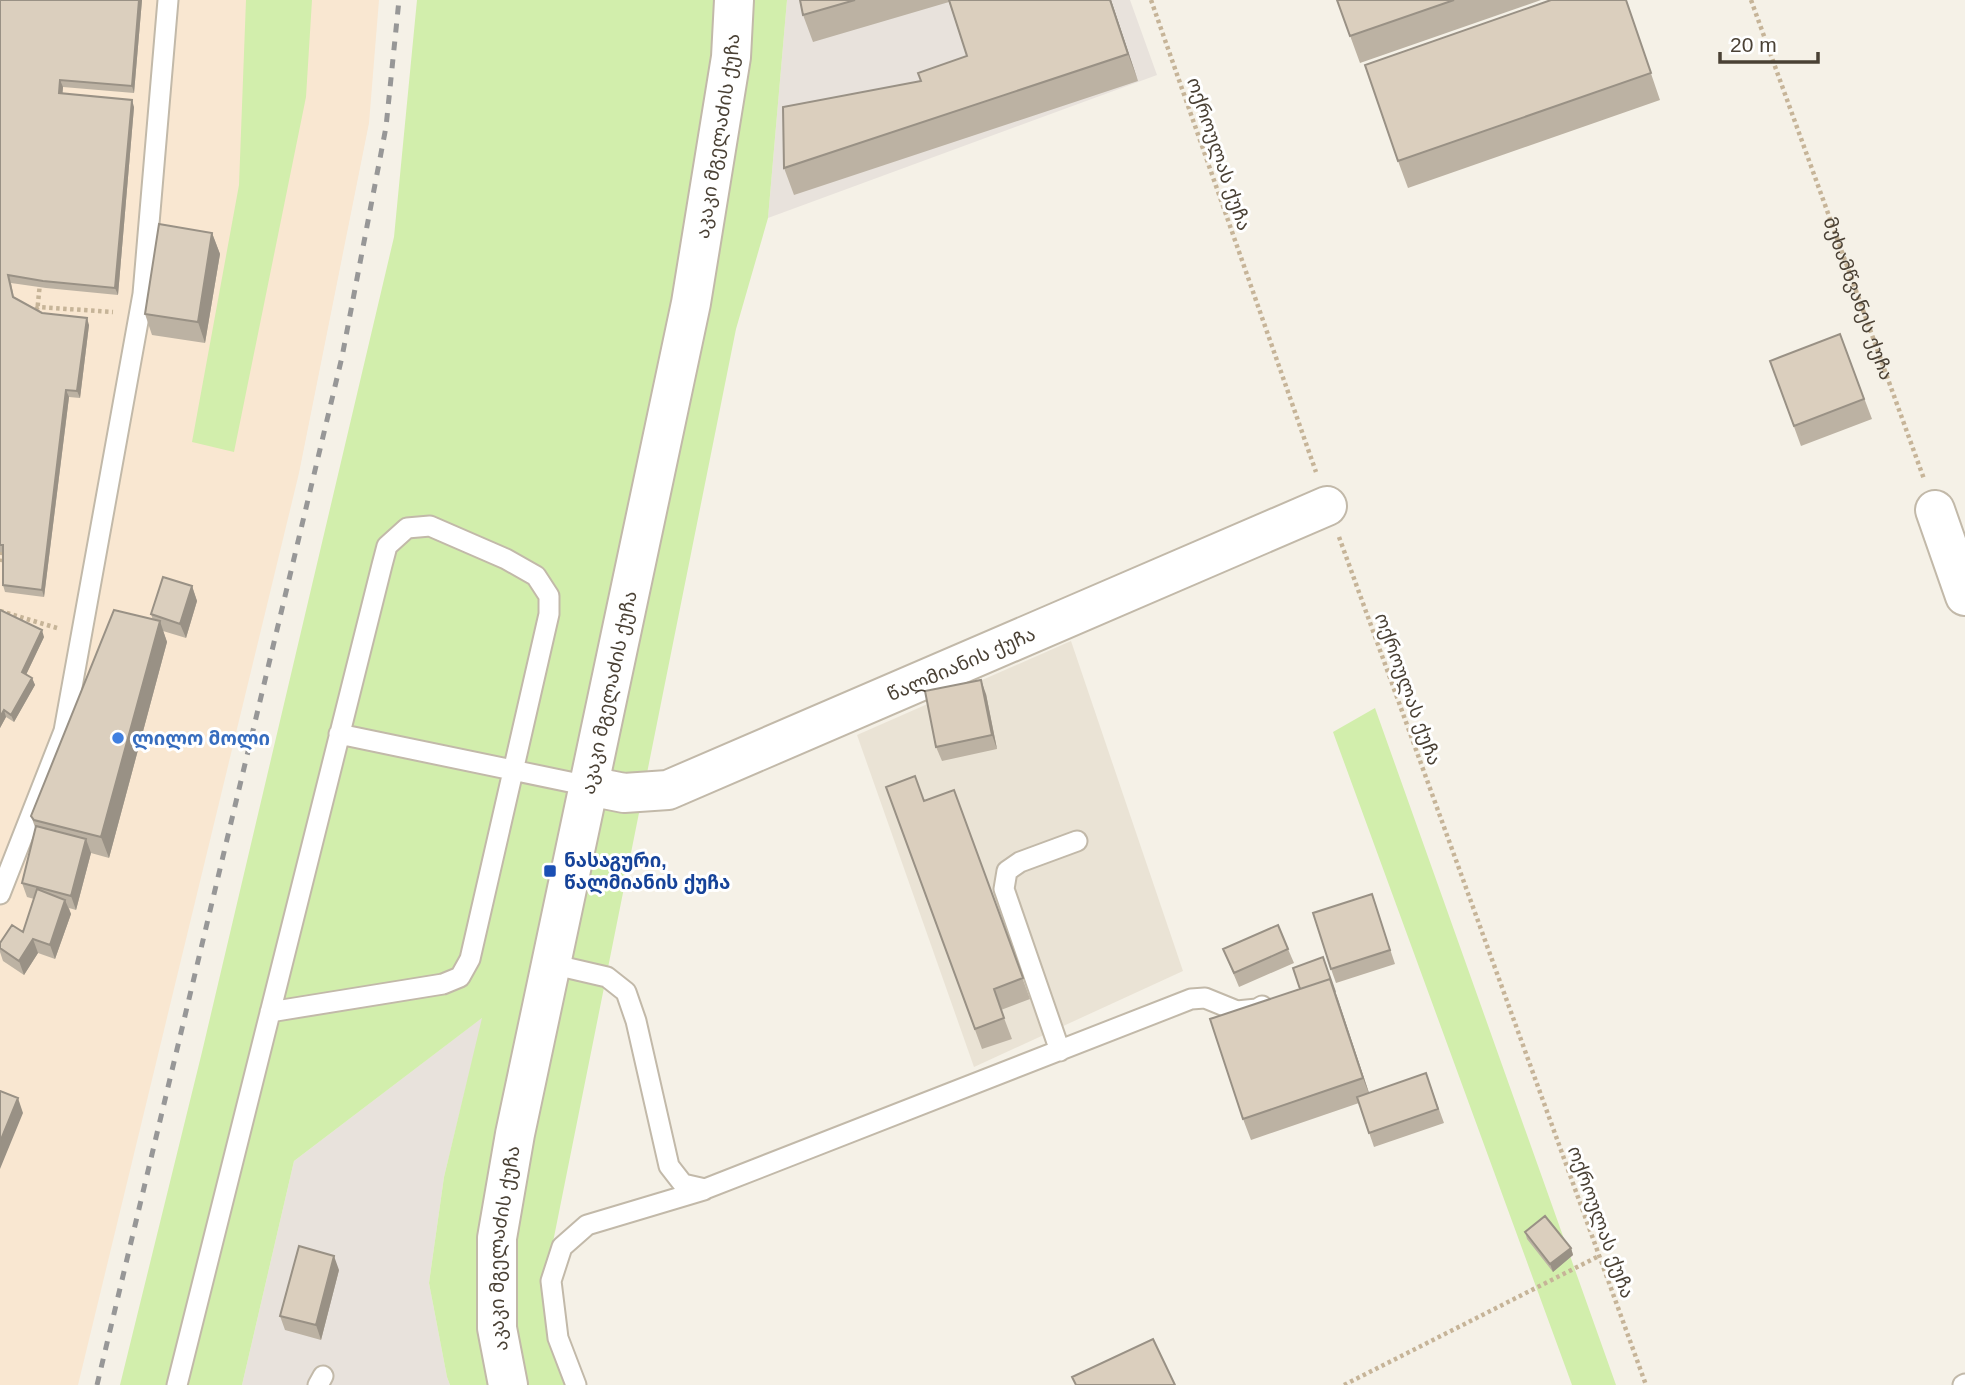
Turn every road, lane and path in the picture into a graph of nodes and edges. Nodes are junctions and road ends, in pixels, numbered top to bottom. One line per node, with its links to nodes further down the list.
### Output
1 (168, 0): 7 (lane)
2 (734, 0): 18 (street, აკაკი მგელაძის ქუჩა)
3 (1151, 0): 9 (path, ოქროულას ქუჩა)
4 (1751, 0): 10 (path, მუხამწვანეს ქუჩა)
5 (41, 271): 6 (path)
6 (37, 307): 7 (path); 8 (path)
7 (139, 314): 15 (lane)
8 (33, 318)
9 (1327, 506): 18 (street, წალმიანის ქუჩა); 26 (path, ოქროულას ქუჩა)
10 (1935, 510): 13 (street)
11 (4, 537): 12 (path)
12 (0, 562)
13 (1965, 596)
14 (0, 611): 15 (path)
15 (81, 635): 20 (lane)
16 (340, 734): 17 (lane); 17 (lane); 23 (lane)
17 (513, 771): 18 (lane); 23 (lane)
18 (589, 786): 21 (street, აკაკი მგელაძის ქუჩა)
19 (1077, 841): 24 (lane)
20 (0, 894)
21 (551, 964): 25 (lane); 28 (street, აკაკი მგელაძის ქუჩა)
22 (1271, 1001): 24 (lane)
23 (270, 1012): 27 (lane)
24 (1060, 1051): 25 (lane)
25 (705, 1189): 29 (lane)
26 (1598, 1256): 30 (path); 31 (path, ოქროულას ქუჩა)
27 (177, 1385)
28 (508, 1385)
29 (576, 1385)
30 (1343, 1385)
31 (1646, 1385)

